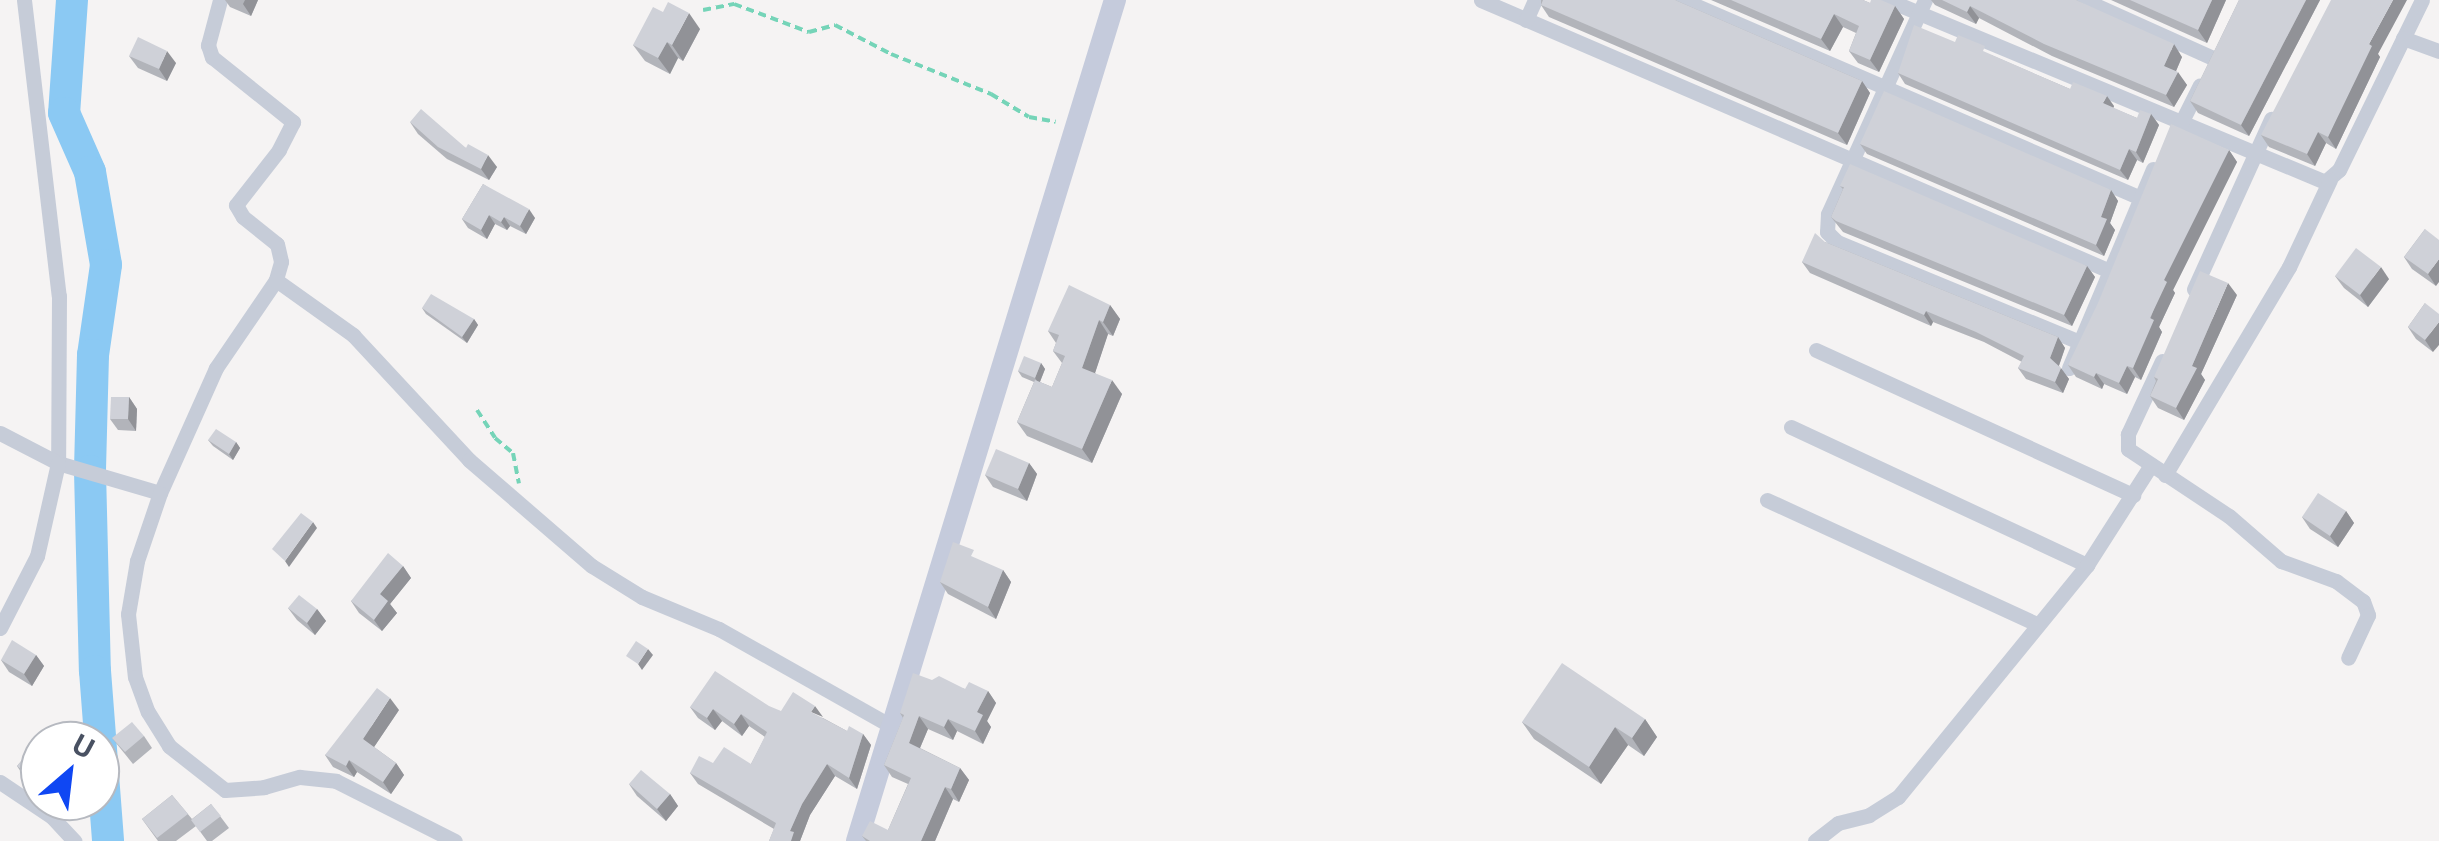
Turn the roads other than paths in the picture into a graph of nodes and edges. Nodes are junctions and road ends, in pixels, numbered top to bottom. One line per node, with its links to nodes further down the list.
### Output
1 (24, 0): 30 (street)
2 (220, 0): 22 (street)
3 (1116, 0): 40 (main road)
4 (1481, 0): 11 (street)
5 (1535, 0): 11 (street)
6 (1684, 0): 14 (street)
7 (1888, 0): 10 (street)
8 (2084, 0): 16 (street)
9 (2422, 0): 12 (street)
10 (1922, 6): 14 (street); 16 (street)
11 (1526, 20): 18 (street)
12 (2403, 38): 13 (street); 19 (street)
13 (2439, 51)
14 (1884, 88): 18 (street); 20 (street)
15 (2280, 102): 17 (street)
16 (2171, 133): 17 (street); 20 (street)
17 (2253, 154): 19 (street); 23 (street)
18 (1851, 162): 21 (street); 24 (street)
19 (2330, 180): 32 (street)
20 (2140, 198): 21 (street)
21 (2110, 271): 24 (street)
22 (276, 280): 33 (street); 40 (street)
23 (2185, 308)
24 (2080, 342): 27 (street)
25 (2170, 343): 31 (street)
26 (1816, 350): 34 (street)
27 (2069, 368)
28 (1791, 427): 36 (street)
29 (0, 433): 30 (street)
30 (58, 463): 33 (street); 38 (street)
31 (2151, 466): 32 (street); 34 (street)
32 (2166, 475): 39 (street)
33 (160, 494): 43 (street)
34 (2133, 495): 36 (street)
35 (1767, 500): 37 (street)
36 (2087, 565): 37 (street)
37 (2037, 624): 45 (street)
38 (0, 628)
39 (2348, 658)
40 (891, 726): 44 (main road)
41 (0, 782): 42 (street)
42 (74, 841)
43 (455, 841)
44 (856, 841)
45 (1815, 841)

